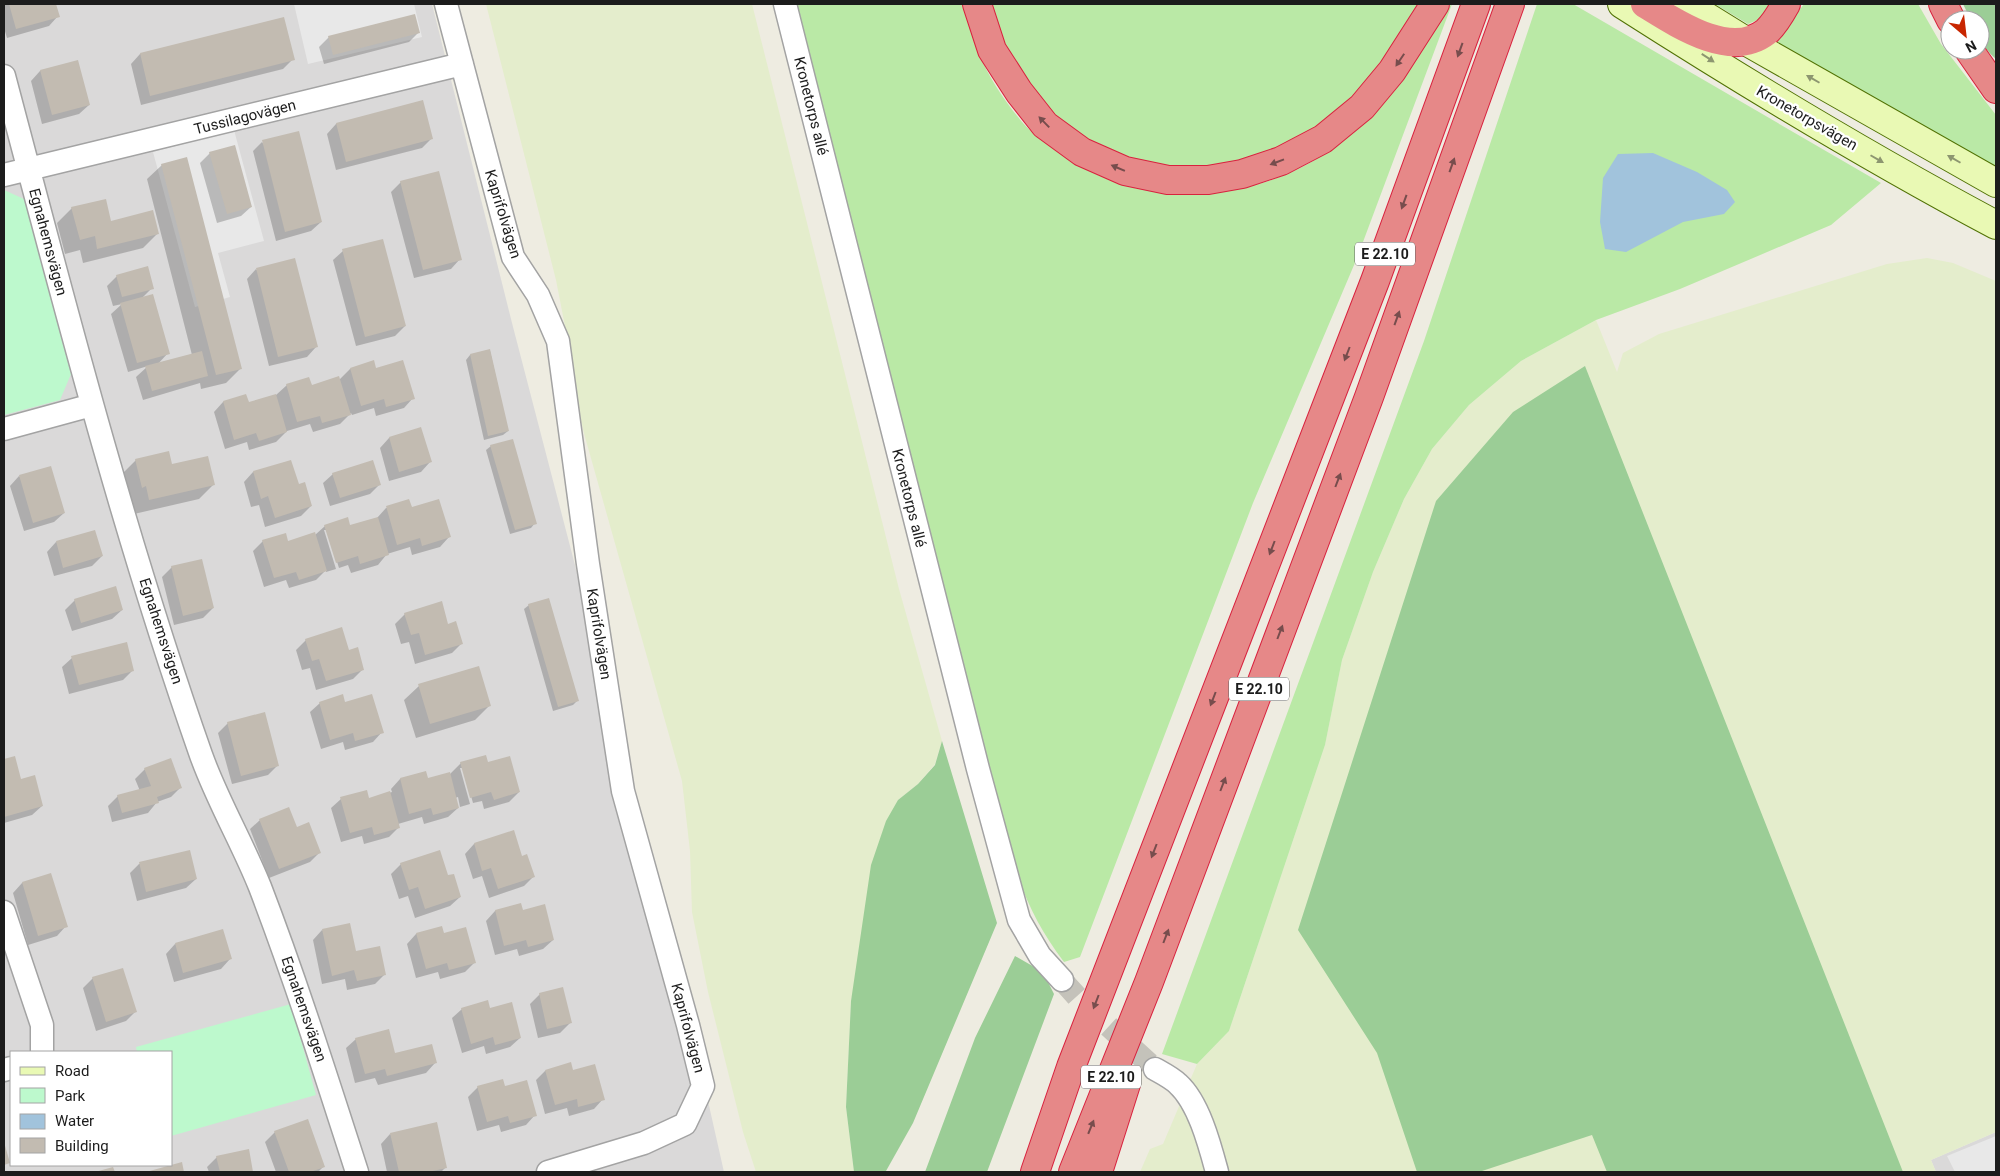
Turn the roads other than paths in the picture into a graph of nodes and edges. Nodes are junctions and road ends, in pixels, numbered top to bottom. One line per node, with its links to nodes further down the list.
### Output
1 (446, 4): 13 (street, Kaprifolvägen)
2 (785, 4): 23 (street, Kronetorps allé)
3 (977, 4): 4 (highway, one-way to 3)
4 (1435, 4)
5 (1476, 4): 26 (highway, E 22.10, one-way to 26)
6 (1510, 4): 24 (highway, E 22.10, one-way to 6)
7 (1622, 4): 19 (main road, Kronetorpsvägen, one-way to 19)
8 (1645, 4): 11 (highway)
9 (1686, 4): 11 (main road)
10 (1786, 4): 11 (highway)
11 (1744, 40): 18 (main road, one-way to 11)
12 (1976, 60): 15 (highway)
13 (462, 64): 16 (street, Tussilagovägen); 29 (street, Kaprifolvägen)
14 (4, 76): 16 (street, Egnahemsvägen)
15 (1996, 89)
16 (28, 169): 17 (street, Tussilagovägen); 20 (street, Egnahemsvägen)
17 (4, 175)
18 (1996, 183)
19 (1996, 225)
20 (92, 404): 21 (street); 28 (street, Egnahemsvägen)
21 (4, 429)
22 (4, 912): 25 (street)
23 (1062, 980)
24 (1149, 982): 32 (highway, E 22.10, one-way to 24); 33 (highway)
25 (42, 1051)
26 (1071, 1067): 30 (highway); 31 (highway, E 22.10)
27 (1155, 1069): 34 (street)
28 (356, 1172)
29 (548, 1172)
30 (1018, 1172)
31 (1035, 1172)
32 (1073, 1172)
33 (1098, 1172)
34 (1217, 1172)

